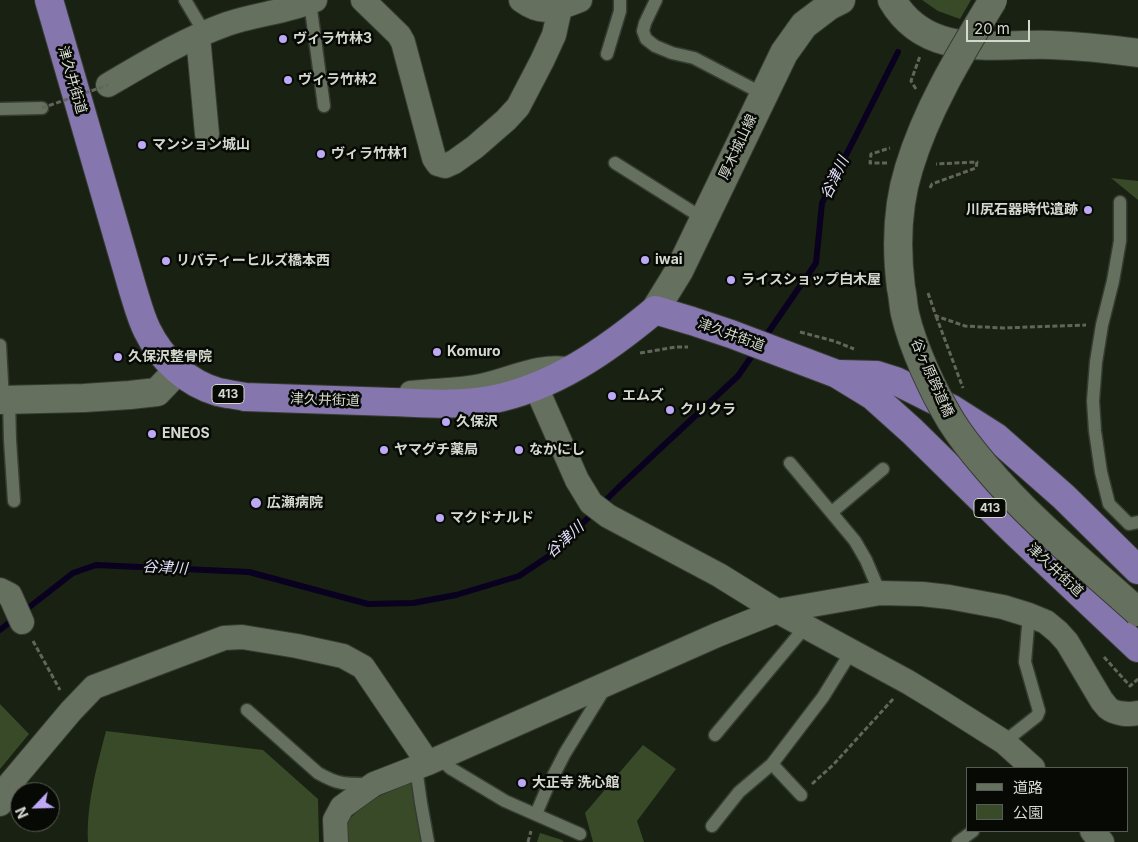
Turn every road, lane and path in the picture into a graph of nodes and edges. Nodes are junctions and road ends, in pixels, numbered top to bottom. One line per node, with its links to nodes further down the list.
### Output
1 (49, 0): 37 (highway, 津久井街道 / 413)
2 (185, 0): 12 (lane)
3 (363, 0): 11 (street)
4 (521, 0): 11 (street)
5 (620, 0): 14 (lane)
6 (656, 0): 17 (lane)
7 (841, 0): 17 (main road, 厚木城山線)
8 (892, 0): 13 (main road)
9 (993, 0): 54 (main road, 谷ヶ原跨道橋, bridge)
10 (313, 1): 12 (street); 19 (lane)
11 (570, 4)
12 (201, 34): 16 (street); 22 (street)
13 (1138, 53)
14 (607, 54)
15 (919, 58): 18 (path)
16 (108, 85): 20 (path, bridge)
17 (763, 94): 29 (main road, 厚木城山線)
18 (922, 94)
19 (324, 106)
20 (42, 108): 21 (lane)
21 (0, 109)
22 (207, 134)
23 (898, 145): 25 (path)
24 (615, 163): 29 (lane)
25 (888, 163)
26 (935, 164): 27 (path)
27 (928, 193)
28 (1120, 202): 33 (lane)
29 (704, 219): 31 (main road, 厚木城山線)
30 (927, 290): 32 (path)
31 (654, 310): 38 (highway, 津久井街道 / 413); 39 (highway, 津久井街道 / 413)
32 (936, 316): 33 (path); 35 (path)
33 (1102, 325): 49 (lane)
34 (0, 346): 41 (lane)
35 (951, 354): 36 (path); 43 (path)
36 (945, 356)
37 (178, 370): 41 (main road); 42 (highway, 津久井街道 / 413)
38 (572, 370): 40 (highway, 津久井街道 / 413); 42 (street)
39 (837, 374): 43 (highway, 津久井街道 / 413); 44 (highway, 津久井街道 / 413)
40 (536, 386): 42 (highway, 津久井街道 / 413); 53 (street)
41 (4, 400): 47 (lane)
42 (391, 402)
43 (959, 402): 44 (highway); 50 (highway, 津久井街道 / 413)
44 (929, 449): 58 (highway, 津久井街道 / 413)
45 (790, 463): 48 (lane)
46 (883, 469): 48 (lane)
47 (14, 501)
48 (832, 512): 52 (lane)
49 (1138, 522)
50 (1138, 570)
51 (5, 593): 56 (street)
52 (880, 593): 53 (street); 55 (street)
53 (777, 611): 57 (street); 63 (street)
54 (1138, 612)
55 (1029, 615): 66 (street); 68 (lane)
56 (22, 622): 65 (path)
57 (806, 626): 59 (street); 67 (lane)
58 (1138, 648)
59 (851, 652): 62 (street); 70 (lane)
60 (1102, 655): 61 (path)
61 (1138, 678)
62 (908, 682): 68 (street); 73 (path)
63 (608, 684): 69 (street); 75 (lane)
64 (247, 710): 72 (lane)
65 (71, 711): 69 (street); 74 (street)
66 (1138, 713)
67 (715, 735)
68 (1004, 742): 71 (street)
69 (428, 763): 72 (street); 75 (lane); 81 (lane)
70 (772, 764): 73 (lane); 76 (lane)
71 (1032, 767)
72 (374, 784): 80 (street)
73 (801, 795)
74 (0, 804)
75 (536, 814): 79 (lane)
76 (712, 826)
77 (972, 832): 82 (lane)
78 (1093, 832): 83 (street)
79 (580, 834)
80 (336, 842)
81 (428, 842)
82 (958, 842)
83 (1102, 842)

